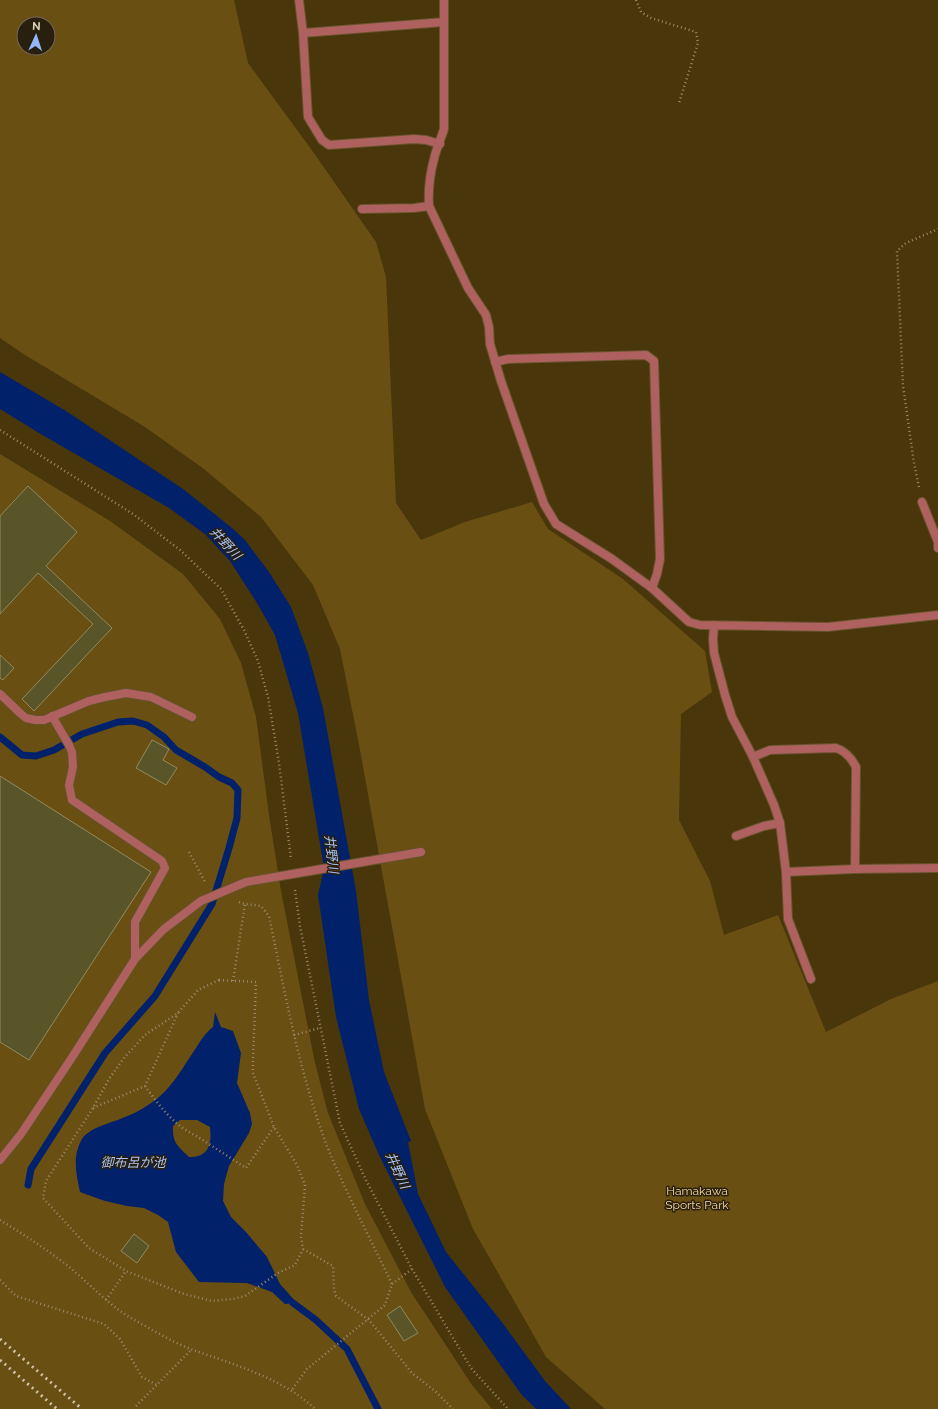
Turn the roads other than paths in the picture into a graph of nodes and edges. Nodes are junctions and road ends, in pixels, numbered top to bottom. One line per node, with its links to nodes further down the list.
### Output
1 (299, 0): 4 (street)
2 (444, 0): 3 (street)
3 (444, 22): 4 (street); 5 (street)
4 (303, 33): 5 (street)
5 (440, 144): 6 (street)
6 (429, 206): 7 (street); 8 (street)
7 (362, 209)
8 (495, 362): 12 (street); 12 (street)
9 (922, 502): 10 (street)
10 (938, 542): 11 (street)
11 (938, 548)
12 (652, 588): 14 (street)
13 (938, 615): 14 (street)
14 (714, 625): 18 (street)
15 (0, 694): 16 (street)
16 (52, 716): 17 (street); 25 (street)
17 (192, 717)
18 (753, 757): 19 (street); 23 (street)
19 (780, 823): 20 (street); 24 (street)
20 (736, 836)
21 (421, 852): 25 (street)
22 (938, 868): 23 (street)
23 (855, 869): 24 (street)
24 (786, 872): 26 (street)
25 (135, 959): 27 (street)
26 (811, 979)
27 (0, 1160)

